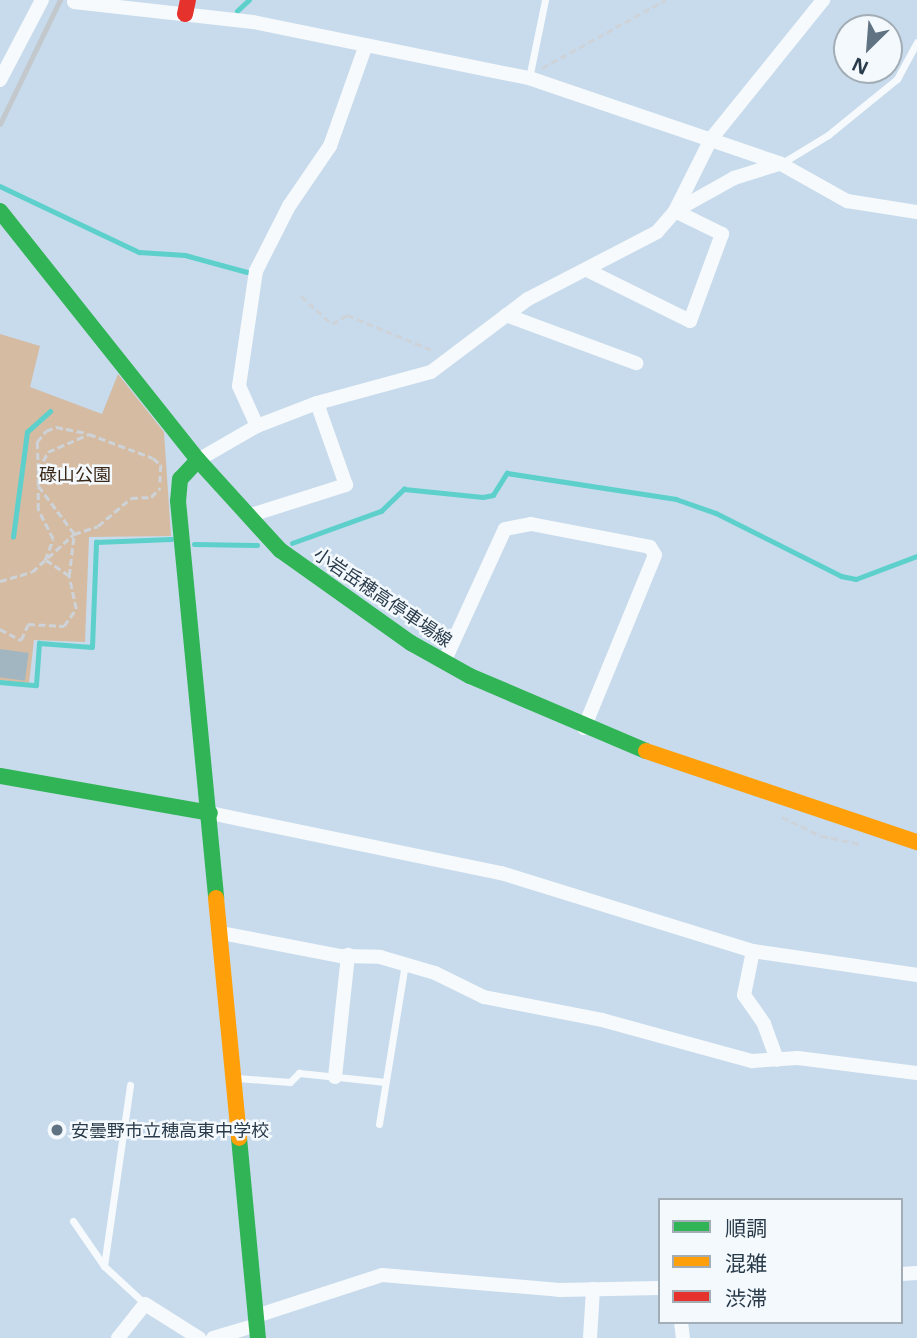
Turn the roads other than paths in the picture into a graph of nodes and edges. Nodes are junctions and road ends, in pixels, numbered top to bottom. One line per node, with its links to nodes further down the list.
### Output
1 (42, 0): 9 (street)
2 (545, 0): 8 (lane)
3 (823, 0): 10 (street)
4 (69, 1): 5 (street)
5 (187, 7): 7 (street)
6 (917, 43): 11 (lane)
7 (366, 45): 8 (street); 19 (street)
8 (530, 76): 10 (street)
9 (0, 80)
10 (711, 139): 11 (street); 13 (street)
11 (781, 164): 13 (street); 14 (street)
12 (0, 211): 20 (main road, 小岩岳穂高停車場線)
13 (675, 211): 15 (street); 15 (street)
14 (917, 212)
15 (587, 270): 16 (street)
16 (506, 315): 17 (street); 18 (street)
17 (636, 363)
18 (317, 403): 19 (street); 21 (street)
19 (257, 426): 20 (street)
20 (198, 460): 21 (main road, 小岩岳穂高停車場線); 25 (main road)
21 (248, 516): 22 (main road, 小岩岳穂高停車場線)
22 (444, 662): 23 (main road, 小岩岳穂高停車場線); 23 (street)
23 (584, 728): 26 (main road, 小岩岳穂高停車場線)
24 (0, 776): 25 (main road)
25 (210, 813): 27 (main road); 28 (street)
26 (917, 842)
27 (221, 933): 29 (street); 35 (main road)
28 (753, 951): 31 (street); 32 (street)
29 (348, 955): 30 (street); 34 (street)
30 (405, 963): 32 (street); 36 (lane)
31 (917, 975)
32 (777, 1060): 33 (street)
33 (917, 1073)
34 (335, 1077): 35 (lane); 36 (lane)
35 (234, 1078): 44 (main road)
36 (386, 1082): 38 (lane)
37 (130, 1085): 40 (lane)
38 (379, 1124)
39 (73, 1221): 40 (lane)
40 (104, 1266): 43 (lane)
41 (658, 1288): 42 (street)
42 (593, 1289): 44 (street); 48 (street)
43 (145, 1304): 45 (street); 46 (street)
44 (257, 1326): 47 (street)
45 (118, 1338)
46 (199, 1338)
47 (216, 1338)
48 (590, 1338)

